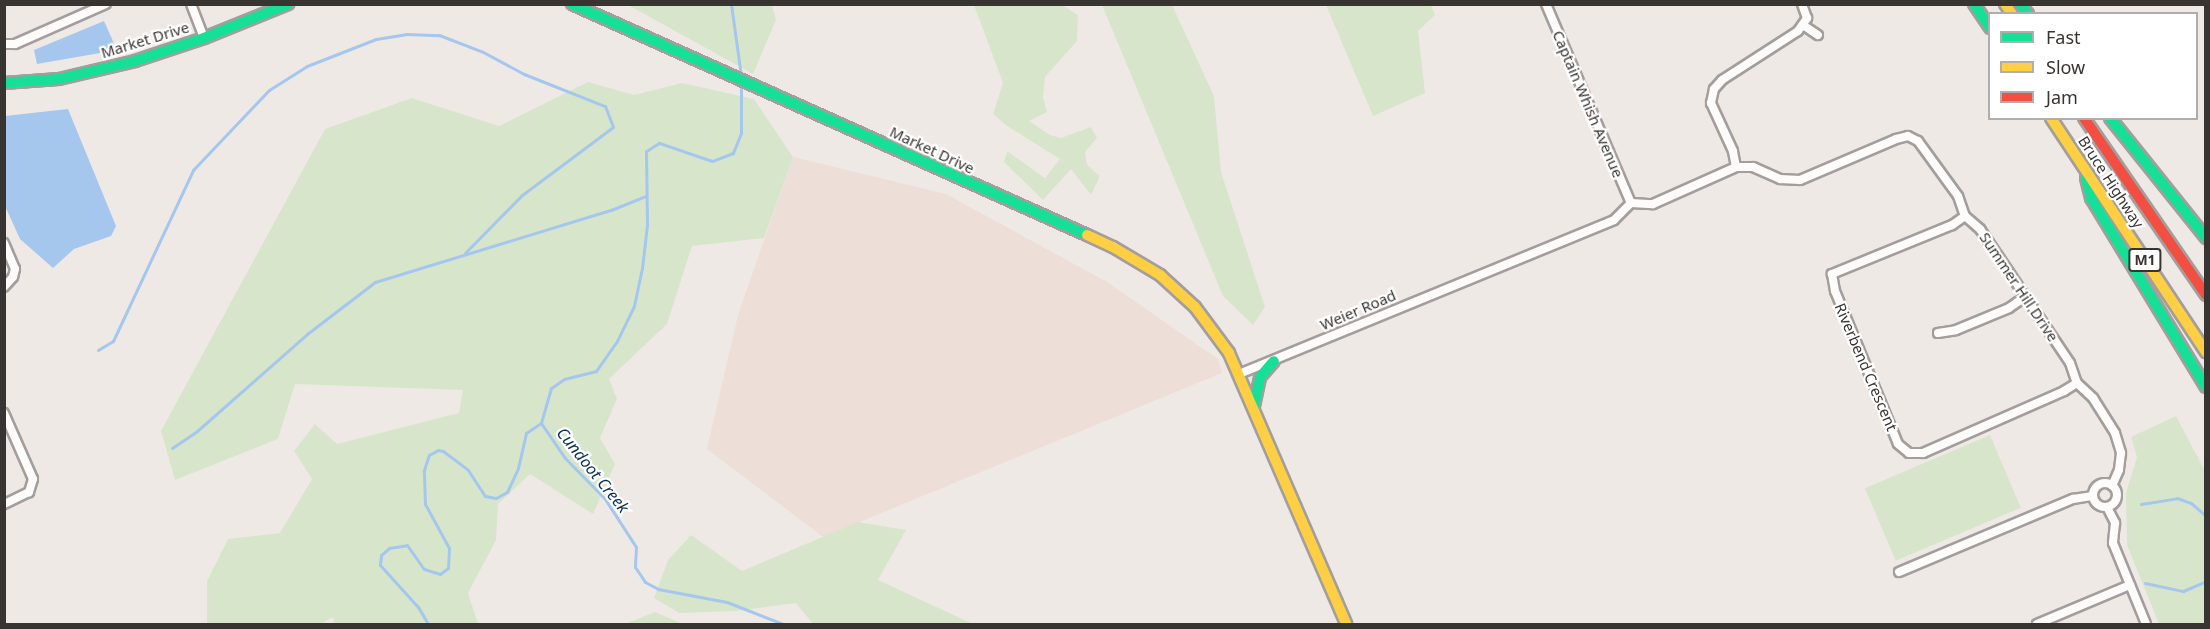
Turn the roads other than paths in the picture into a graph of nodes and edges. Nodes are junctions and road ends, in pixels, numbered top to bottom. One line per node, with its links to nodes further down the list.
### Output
1 (106, 4): 12 (street)
2 (191, 4): 11 (street)
3 (288, 4): 11 (main road, Market Drive)
4 (572, 4): 29 (main road, Market Drive)
5 (1545, 4): 19 (street, Captain Whish Avenue)
6 (1802, 4): 8 (street)
7 (1974, 4): 9 (main road)
8 (1803, 25): 10 (street); 17 (street)
9 (1988, 26)
10 (1818, 35)
11 (204, 38): 13 (main road, Market Drive)
12 (4, 44)
13 (4, 83)
14 (2052, 120): 18 (main road, Bruce Highway / M1)
15 (2085, 120): 24 (main road, Bruce Highway / M1)
16 (2112, 120): 21 (main road)
17 (1736, 167): 19 (street); 20 (street, Summer Hill Drive)
18 (2084, 167): 27 (main road, Bruce Highway / M1); 31 (main road)
19 (1630, 203): 28 (street, Weier Road)
20 (1965, 216): 25 (street, Summer Hill Drive); 30 (street, Riverbend Crescent)
21 (2205, 238)
22 (4, 243): 23 (street)
23 (4, 287)
24 (2205, 296)
25 (2025, 297): 26 (street); 30 (street, Summer Hill Drive)
26 (1938, 333)
27 (2205, 352)
28 (1274, 361): 29 (street, Weier Road); 32 (main road)
29 (1239, 374): 32 (main road)
30 (2077, 383): 34 (street, Summer Hill Drive)
31 (2205, 387)
32 (1254, 409): 40 (main road)
33 (4, 413): 36 (street)
34 (2112, 486): 35 (street); 37 (street)
35 (2093, 496): 37 (street); 38 (street)
36 (4, 504)
37 (2107, 507): 39 (street)
38 (1899, 573)
39 (2130, 585): 41 (street); 42 (street)
40 (1346, 624)
41 (2037, 624)
42 (2146, 624)

